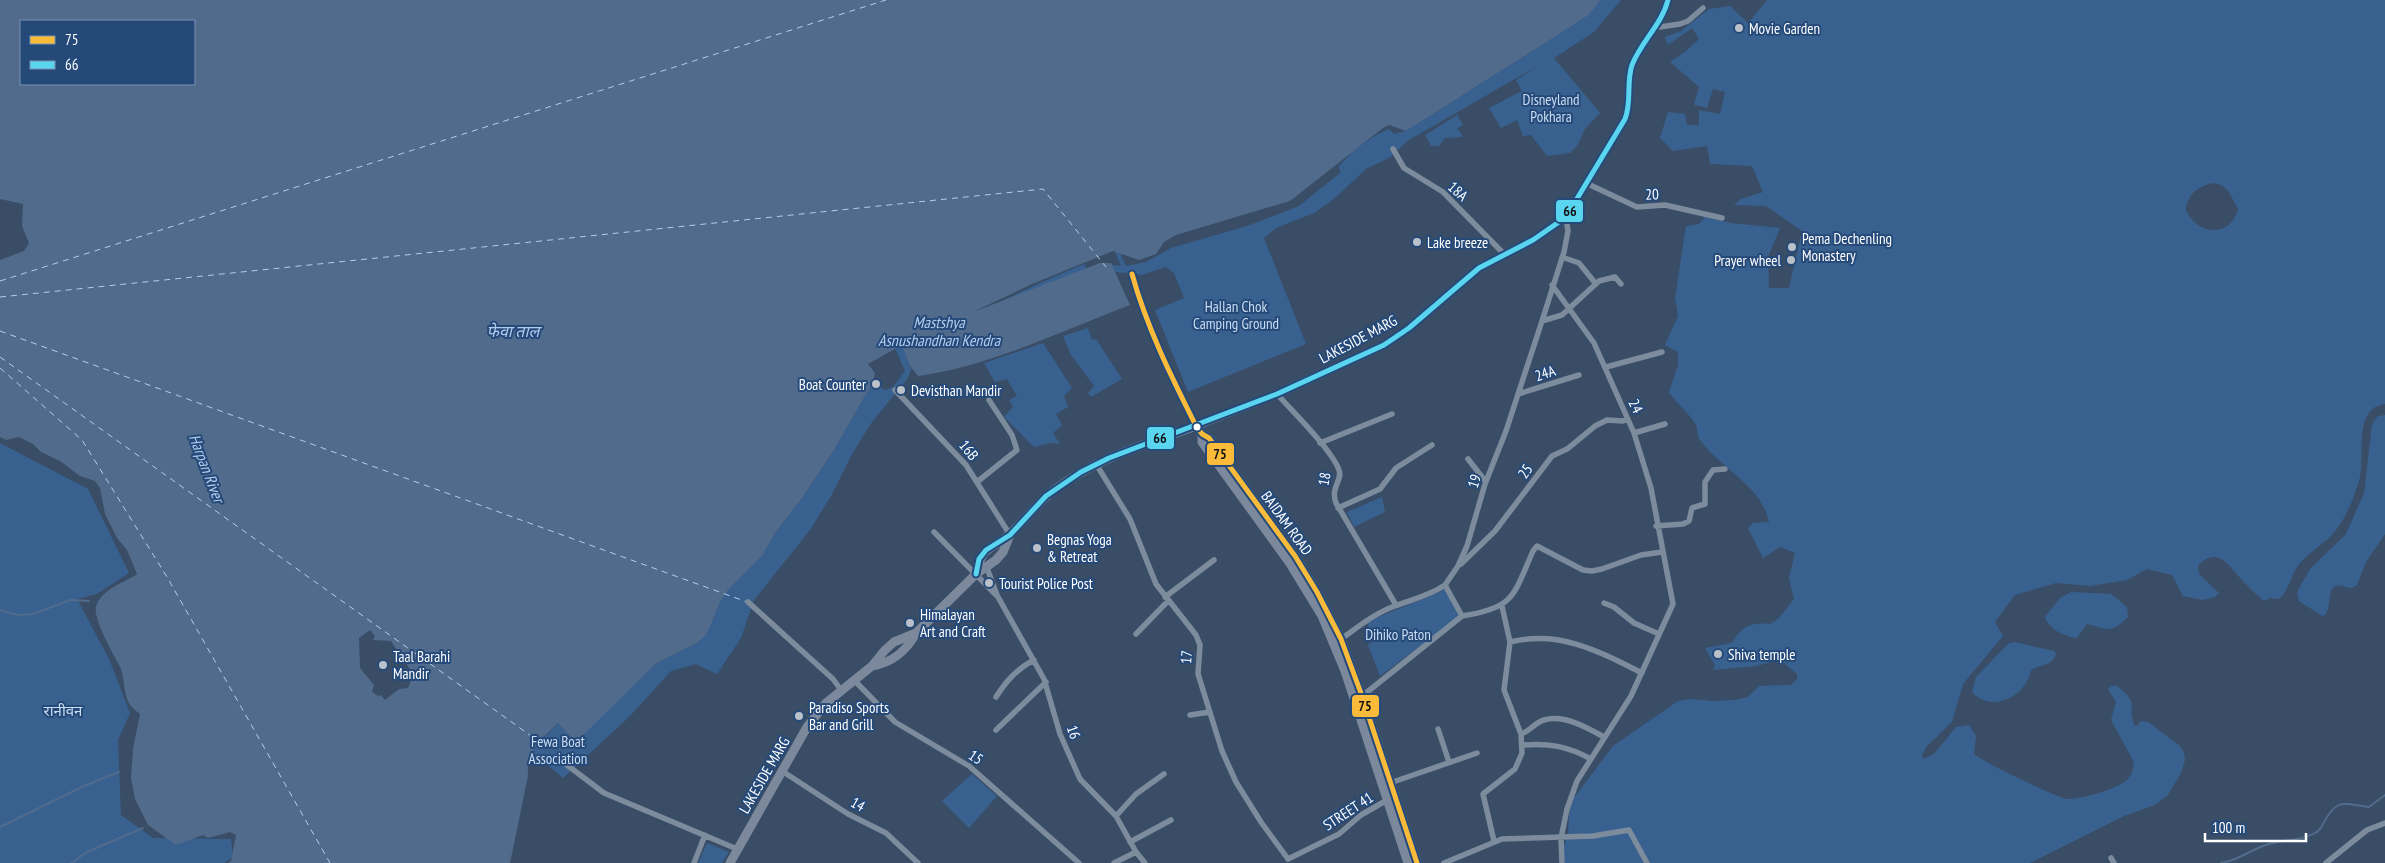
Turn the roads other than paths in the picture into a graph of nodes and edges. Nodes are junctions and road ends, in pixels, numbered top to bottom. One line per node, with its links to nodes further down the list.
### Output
1 (1668, 0): 3 (main road)
2 (1703, 8): 3 (street)
3 (1653, 28): 5 (main road)
4 (1394, 150): 8 (street, 18A)
5 (1588, 184): 6 (main road); 7 (street, 20 / 20)
6 (1566, 217): 8 (main road, LAKESIDE MARG); 9 (street, 19)
7 (1722, 218)
8 (1504, 254): 20 (main road, LAKESIDE MARG)
9 (1562, 257): 11 (street); 13 (street, 19)
10 (1132, 274): 26 (street)
11 (1596, 284): 12 (street); 14 (street)
12 (1621, 284)
13 (1552, 285): 14 (street, 24 / 24); 15 (street, 19)
14 (1570, 308): 15 (street); 17 (street, 24 / 24)
15 (1542, 322): 21 (street, 19)
16 (1662, 352): 17 (street)
17 (1606, 367): 24 (street, 24 / 24)
18 (1579, 375): 21 (street, 24A / 24A)
19 (896, 390): 34 (street, 16B)
20 (1276, 394): 26 (main road, LAKESIDE MARG); 29 (street, 18 / 18)
21 (1518, 394): 35 (street, 19)
22 (989, 400): 34 (street)
23 (1392, 414): 29 (street)
24 (1628, 419): 27 (street, 24 / 24); 42 (street, 25 / 25)
25 (1665, 424): 27 (street)
26 (1196, 426): 28 (main road, BAIDAM ROAD); 32 (main road)
27 (1634, 433): 37 (street, 24 / 24)
28 (1202, 434): 55 (main road, BAIDAM ROAD); 63 (main road, BAIDAM ROAD)
29 (1320, 443): 36 (street, 18 / 18)
30 (1432, 445): 36 (street)
31 (1468, 459): 35 (street)
32 (1096, 464): 39 (main road); 47 (street, 17 / 17)
33 (1725, 469): 37 (street)
34 (977, 482): 39 (street, 16B)
35 (1486, 482): 42 (street, 19)
36 (1338, 508): 50 (street, 18 / 18)
37 (1656, 526): 40 (street, 24 / 24)
38 (934, 532): 44 (street, 16)
39 (1010, 535): 43 (main road); 44 (main road)
40 (1662, 552): 51 (street); 54 (street, 24)
41 (1214, 560): 47 (street)
42 (1458, 566): 45 (street, 19)
43 (987, 568): 44 (main road); 46 (street, 16 / 16)
44 (976, 574): 46 (street, 16 / 16); 59 (main road, LAKESIDE MARG)
45 (1445, 585): 50 (street); 52 (street)
46 (998, 597): 57 (street, 16 / 16)
47 (1167, 599): 53 (street); 64 (street, 17 / 17)
48 (748, 602): 61 (street)
49 (1604, 603): 54 (street)
50 (1396, 605): 55 (street)
51 (1502, 606): 52 (street); 56 (street)
52 (1462, 616): 63 (street)
53 (1136, 634)
54 (1659, 634): 58 (street, 24)
55 (1341, 639): 63 (main road, BAIDAM ROAD)
56 (1510, 642): 58 (street); 68 (street)
57 (1034, 660): 60 (street, 16 / 16); 62 (street)
58 (1642, 672): 69 (street, 24)
59 (854, 680): 61 (main road, LAKESIDE MARG); 92 (street, 15 / 15)
60 (1046, 682): 67 (street); 79 (street, 16 / 16)
61 (842, 690): 75 (main road, LAKESIDE MARG)
62 (996, 697)
63 (1358, 698): 77 (main road, BAIDAM ROAD); 78 (main road, BAIDAM ROAD)
64 (1210, 712): 65 (street); 88 (street, 17 / 17)
65 (1190, 715)
66 (1438, 729): 73 (street)
67 (996, 730)
68 (1521, 734): 69 (street); 70 (street)
69 (1604, 737): 72 (street, 24)
70 (1523, 745): 72 (street); 84 (street)
71 (1477, 753): 73 (street)
72 (1590, 759): 83 (street, 24)
73 (1449, 762): 77 (street)
74 (568, 765): 82 (street)
75 (782, 771): 86 (main road, LAKESIDE MARG); 91 (street, 14 / 14)
76 (1164, 774): 79 (street)
77 (1390, 783): 78 (main road, BAIDAM ROAD)
78 (1391, 798): 88 (street, STREET 41); 95 (main road, BAIDAM ROAD); 96 (main road, BAIDAM ROAD)
79 (1116, 816): 85 (street, 16 / 16)
80 (1171, 820): 85 (street)
81 (2385, 823): 100 (street)
82 (705, 835): 86 (street); 89 (street)
83 (1561, 838): 84 (street); 98 (street, 24); 99 (street)
84 (1494, 841): 97 (street)
85 (1130, 842): 87 (street, 16 / 16)
86 (738, 848): 90 (main road, LAKESIDE MARG)
87 (1136, 852): 93 (street); 94 (street, 16 / 16)
88 (1287, 861)
89 (694, 863)
90 (730, 863)
91 (918, 863)
92 (1079, 863)
93 (1114, 863)
94 (1145, 863)
95 (1408, 863)
96 (1417, 863)
97 (1444, 863)
98 (1562, 863)
99 (1647, 863)
100 (2326, 863)

